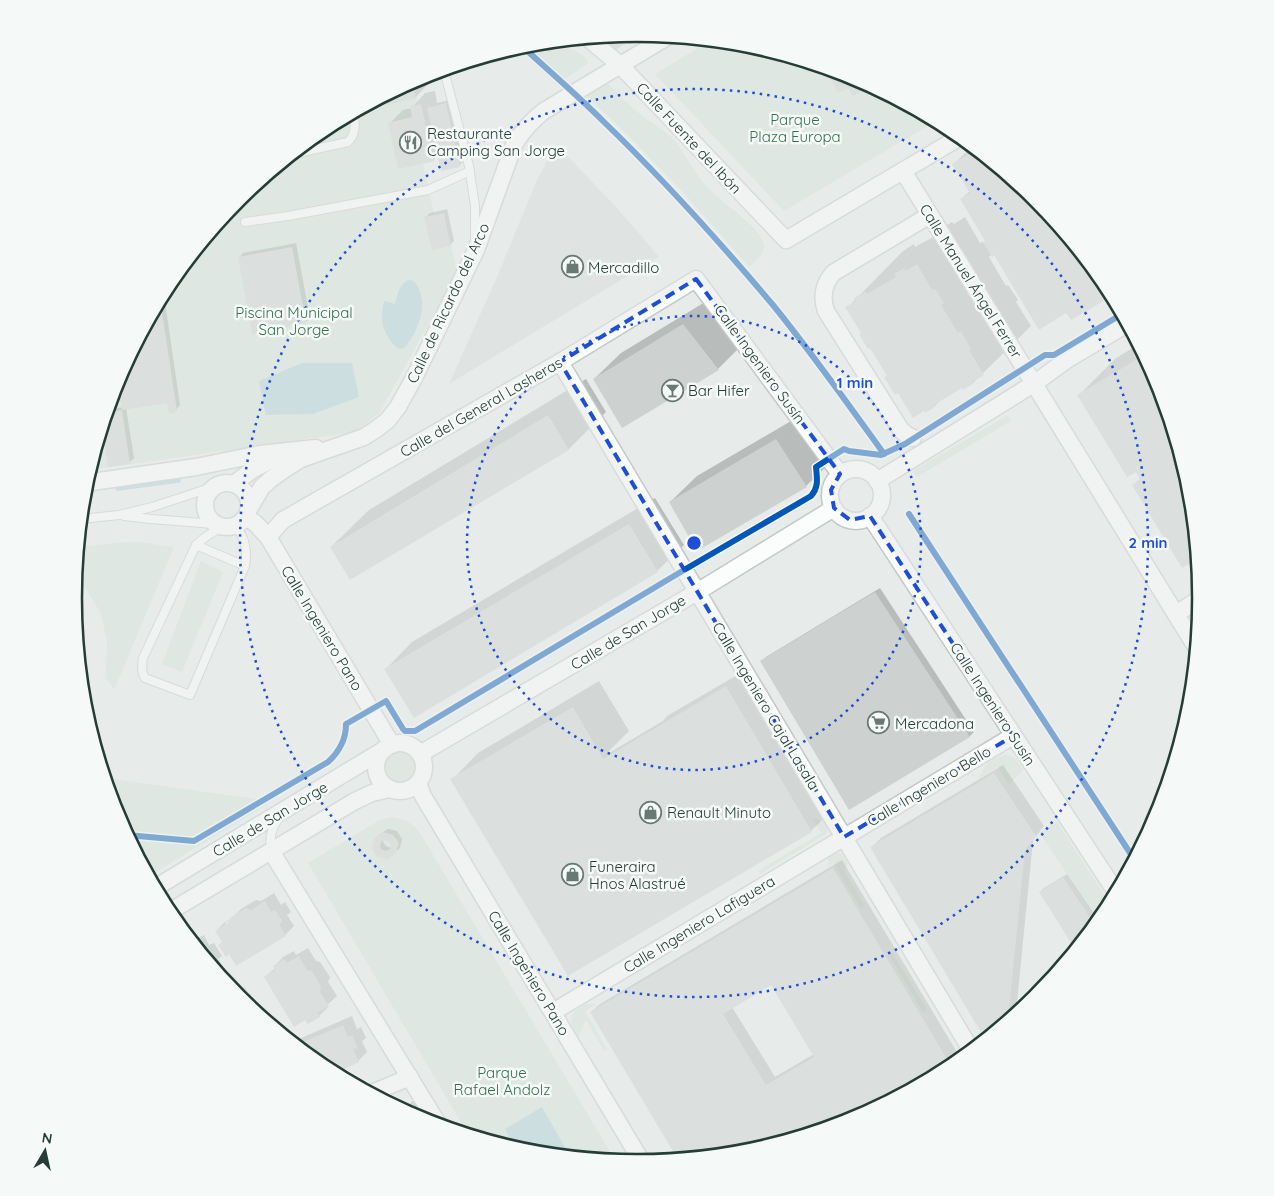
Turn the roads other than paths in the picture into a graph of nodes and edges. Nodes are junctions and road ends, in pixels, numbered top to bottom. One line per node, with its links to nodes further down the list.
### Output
1 (657, 43): 3 (street, Calle de Ricardo del Arco)
2 (596, 44): 3 (street, Calle Fuente del Ibón)
3 (620, 66): 8 (street, Calle Fuente del Ibón); 12 (street, Calle de Ricardo del Arco)
4 (446, 77): 9 (lane)
5 (355, 120): 7 (lane)
6 (953, 141): 8 (street)
7 (307, 151)
8 (903, 170): 10 (street, Calle Manuel Ángel Ferrer)
9 (470, 171): 11 (lane); 12 (lane)
10 (930, 215): 17 (street, Calle Manuel Ángel Ferrer); 18 (street)
11 (245, 222)
12 (476, 250): 19 (street, Calle de Ricardo del Arco)
13 (696, 279): 16 (street, Calle del General Lasheras); 22 (street, Calle Ingeniero Susín)
14 (1122, 327): 17 (street)
15 (1127, 337): 17 (street)
16 (560, 362): 31 (street, Calle del General Lasheras); 34 (street, Calle Ingeniero Cajal Lasala)
17 (1035, 383): 23 (street); 36 (street, Calle Manuel Ángel Ferrer)
18 (913, 438)
19 (341, 445): 20 (street); 30 (street, Calle de Ricardo del Arco)
20 (293, 450): 21 (street); 25 (street)
21 (196, 467): 24 (street); 25 (street)
22 (840, 474): 23 (street); 26 (street)
23 (877, 480): 28 (street)
24 (94, 482)
25 (223, 485): 27 (lane); 30 (street); 30 (street)
26 (834, 508): 28 (street); 34 (street, Calle de San Jorge)
27 (119, 515): 29 (lane); 30 (lane)
28 (870, 516): 38 (street, Calle Ingeniero Susín)
29 (87, 518)
30 (234, 520): 31 (street, Calle Ingeniero Pano); 32 (lane); 33 (lane)
31 (268, 537): 39 (street, Calle Ingeniero Pano)
32 (196, 545): 33 (lane); 33 (lane)
33 (245, 566)
34 (697, 592): 40 (street, Calle de San Jorge); 44 (street, Calle Ingeniero Cajal Lasala)
35 (1192, 604): 36 (street)
36 (1176, 614): 37 (street, Calle Manuel Ángel Ferrer)
37 (1191, 638)
38 (1013, 736): 44 (street, Calle Ingeniero Bello); 47 (street, Calle Ingeniero Susín)
39 (389, 747): 40 (street); 42 (street); 43 (street, Calle de San Jorge)
40 (420, 754): 41 (street)
41 (418, 783): 42 (street); 49 (street, Calle Ingeniero Pano)
42 (389, 788): 45 (street, Calle de San Jorge)
43 (285, 810): 45 (lane); 46 (street, Calle de San Jorge)
44 (844, 837): 49 (street, Calle Ingeniero Lafiguera); 50 (street, Calle Ingeniero Cajal Lasala)
45 (271, 851): 48 (street, Calle de San Jorge); 51 (street)
46 (161, 884)
47 (1112, 886)
48 (176, 908)
49 (553, 1012): 54 (street, Calle Ingeniero Pano)
50 (968, 1044)
51 (410, 1077): 52 (street); 53 (street)
52 (379, 1090)
53 (432, 1114)
54 (637, 1154)

